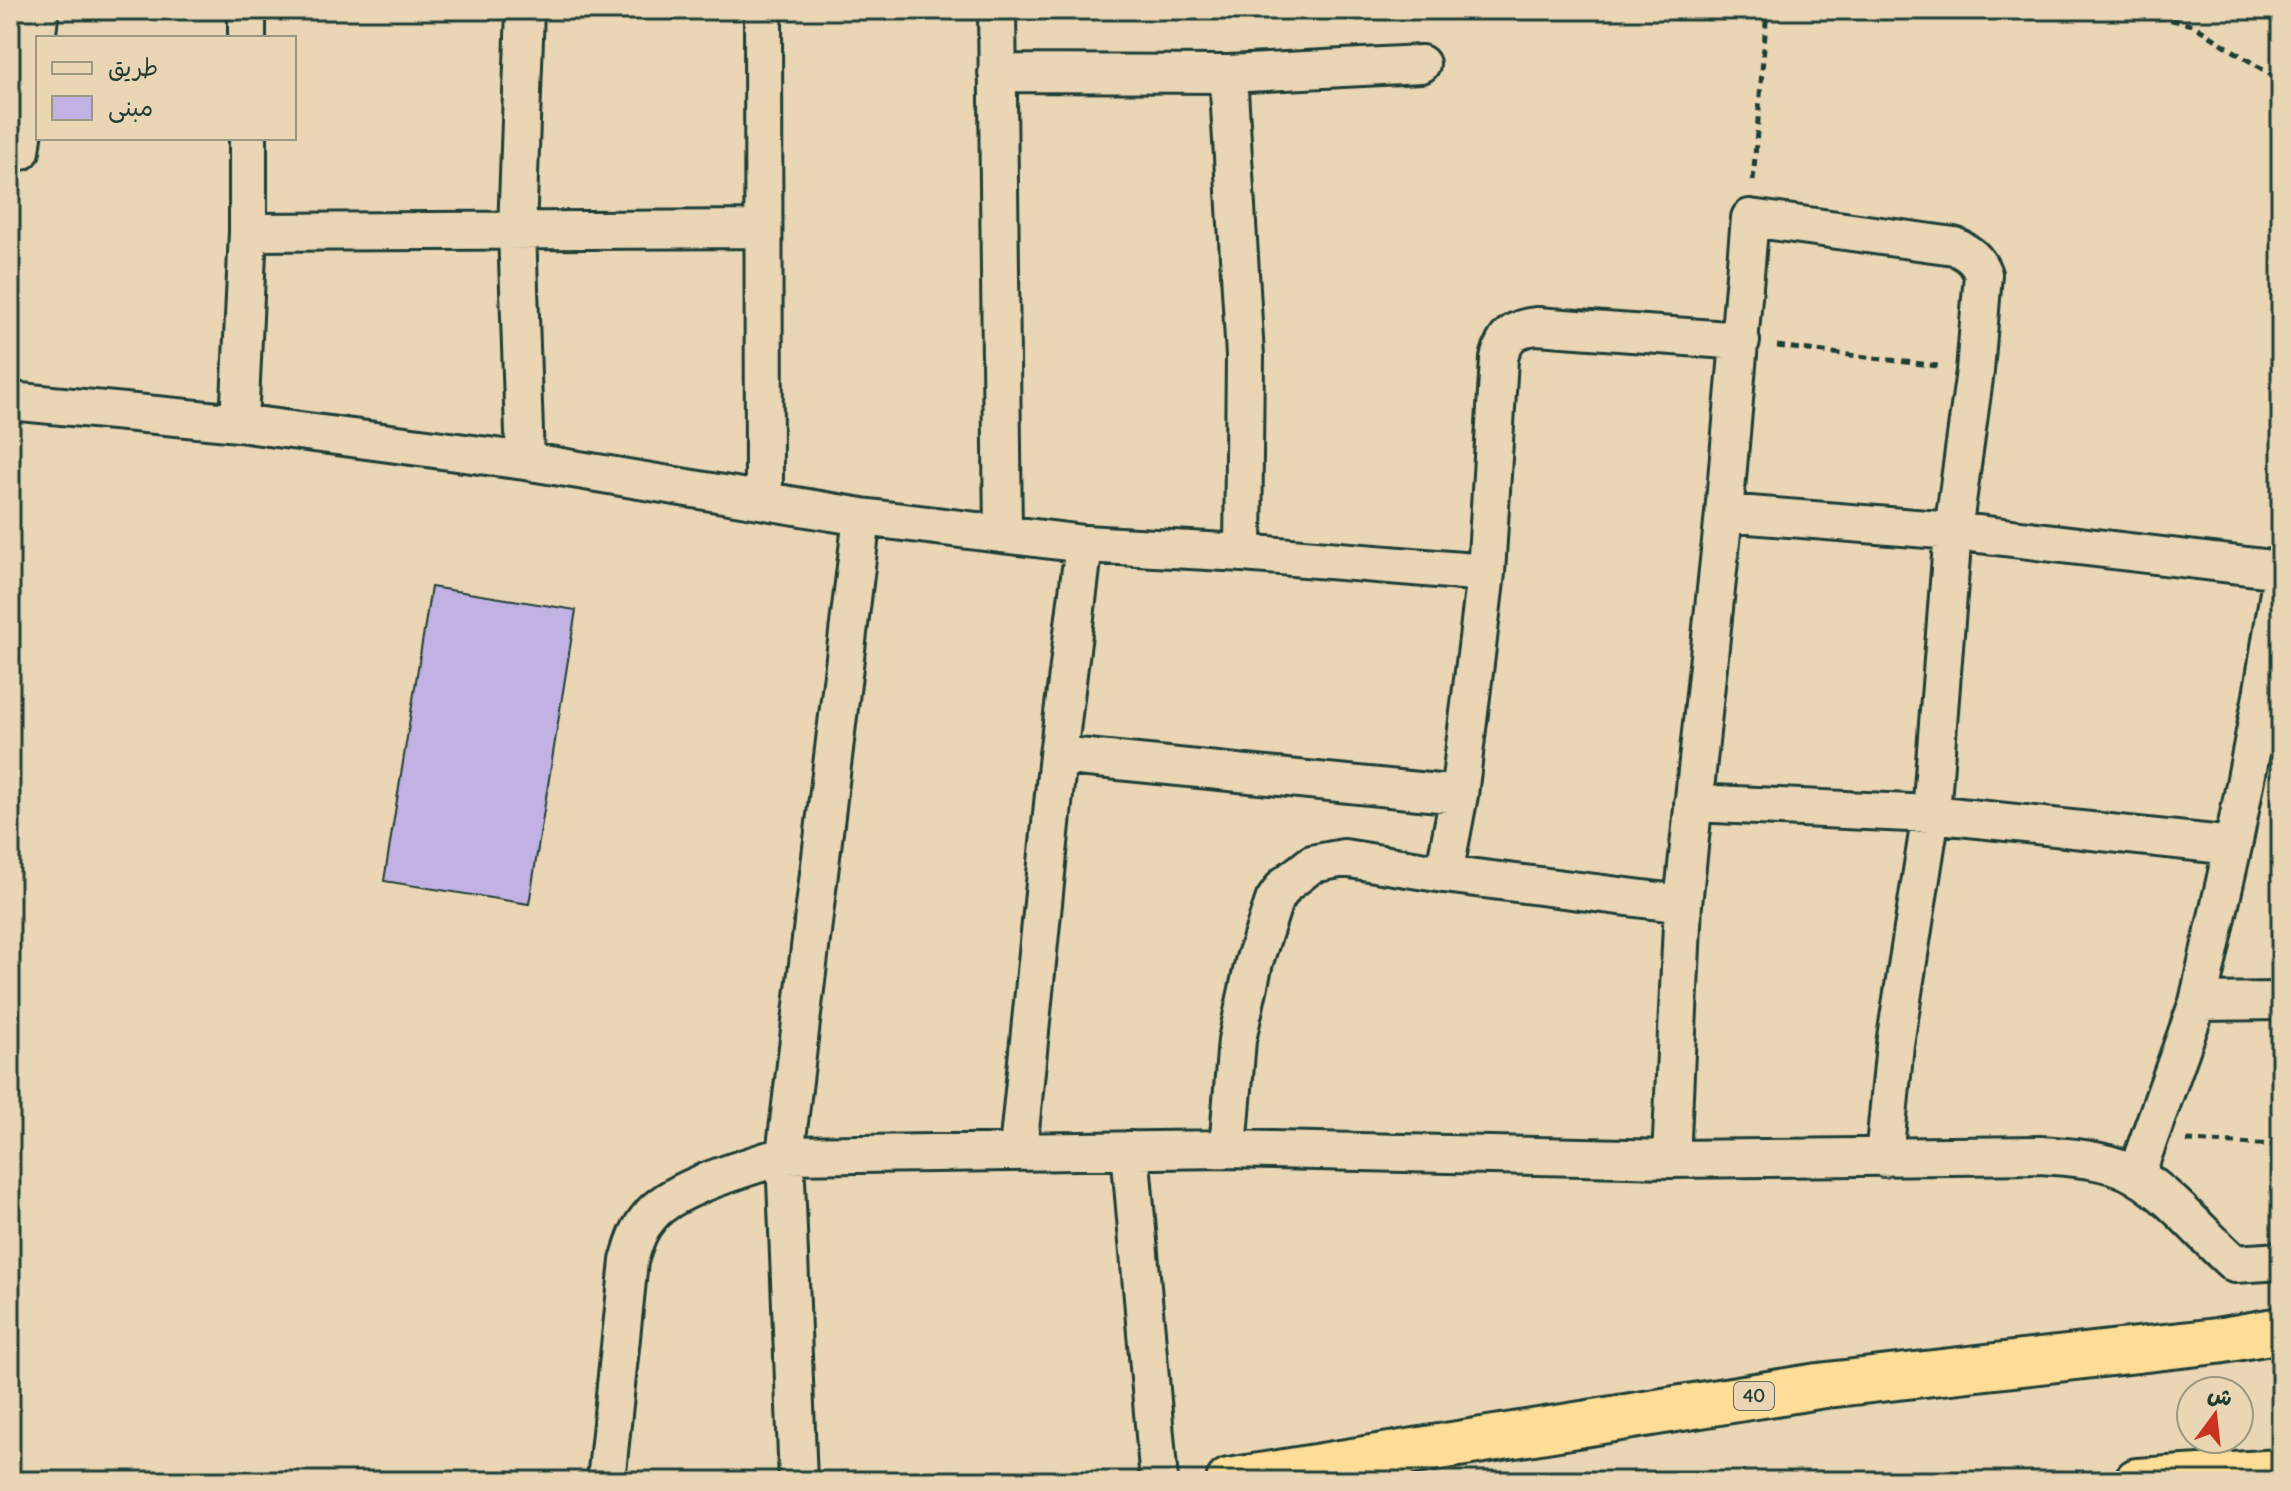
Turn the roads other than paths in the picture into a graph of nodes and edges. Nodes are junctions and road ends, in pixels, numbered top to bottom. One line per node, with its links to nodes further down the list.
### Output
1 (40, 10): 6 (street)
2 (247, 10): 7 (street)
3 (525, 10): 15 (street)
4 (763, 10): 14 (street)
5 (997, 10): 10 (street)
6 (36, 36)
7 (247, 36)
8 (36, 40): 13 (street)
9 (1421, 64): 11 (street)
10 (997, 73): 11 (street); 25 (street)
11 (1228, 74): 27 (street)
12 (248, 140): 16 (street)
13 (21, 151)
14 (762, 229): 15 (street); 21 (street)
15 (517, 231): 16 (street); 20 (street)
16 (248, 232): 19 (street)
17 (1741, 341): 22 (street); 24 (street); 29 (street)
18 (10, 401): 19 (street)
19 (239, 423): 20 (street)
20 (525, 461): 21 (street)
21 (764, 499): 23 (street)
22 (1724, 513): 24 (street); 34 (street)
23 (862, 517): 25 (street); 44 (street)
24 (1953, 531): 28 (street); 35 (street)
25 (1003, 534): 26 (street)
26 (1084, 544): 27 (street); 32 (street)
27 (1243, 553): 29 (street)
28 (2281, 570)
29 (1486, 573): 33 (street)
30 (2281, 580): 31 (street)
31 (2272, 697): 36 (street)
32 (1058, 755): 33 (street); 42 (street)
33 (1459, 795): 37 (street)
34 (1693, 803): 35 (street); 38 (street)
35 (1931, 814): 36 (street); 45 (street)
36 (2233, 846): 40 (street)
37 (1444, 874): 38 (street); 41 (street)
38 (1683, 904): 46 (street)
39 (2281, 1001): 40 (street)
40 (2198, 1002): 47 (street)
41 (1228, 1149): 43 (street); 46 (street)
42 (1018, 1150): 43 (street); 44 (street)
43 (1130, 1150): 54 (street)
44 (785, 1155): 52 (street); 53 (street)
45 (1884, 1158): 46 (street); 47 (street)
46 (1671, 1159)
47 (2136, 1175): 48 (street)
48 (2281, 1261)
49 (2281, 1330): 55 (highway, 40)
50 (2281, 1472): 51 (highway)
51 (2226, 1479): 56 (highway)
52 (606, 1481)
53 (798, 1481)
54 (1159, 1481)
55 (1229, 1481)
56 (2137, 1481)

